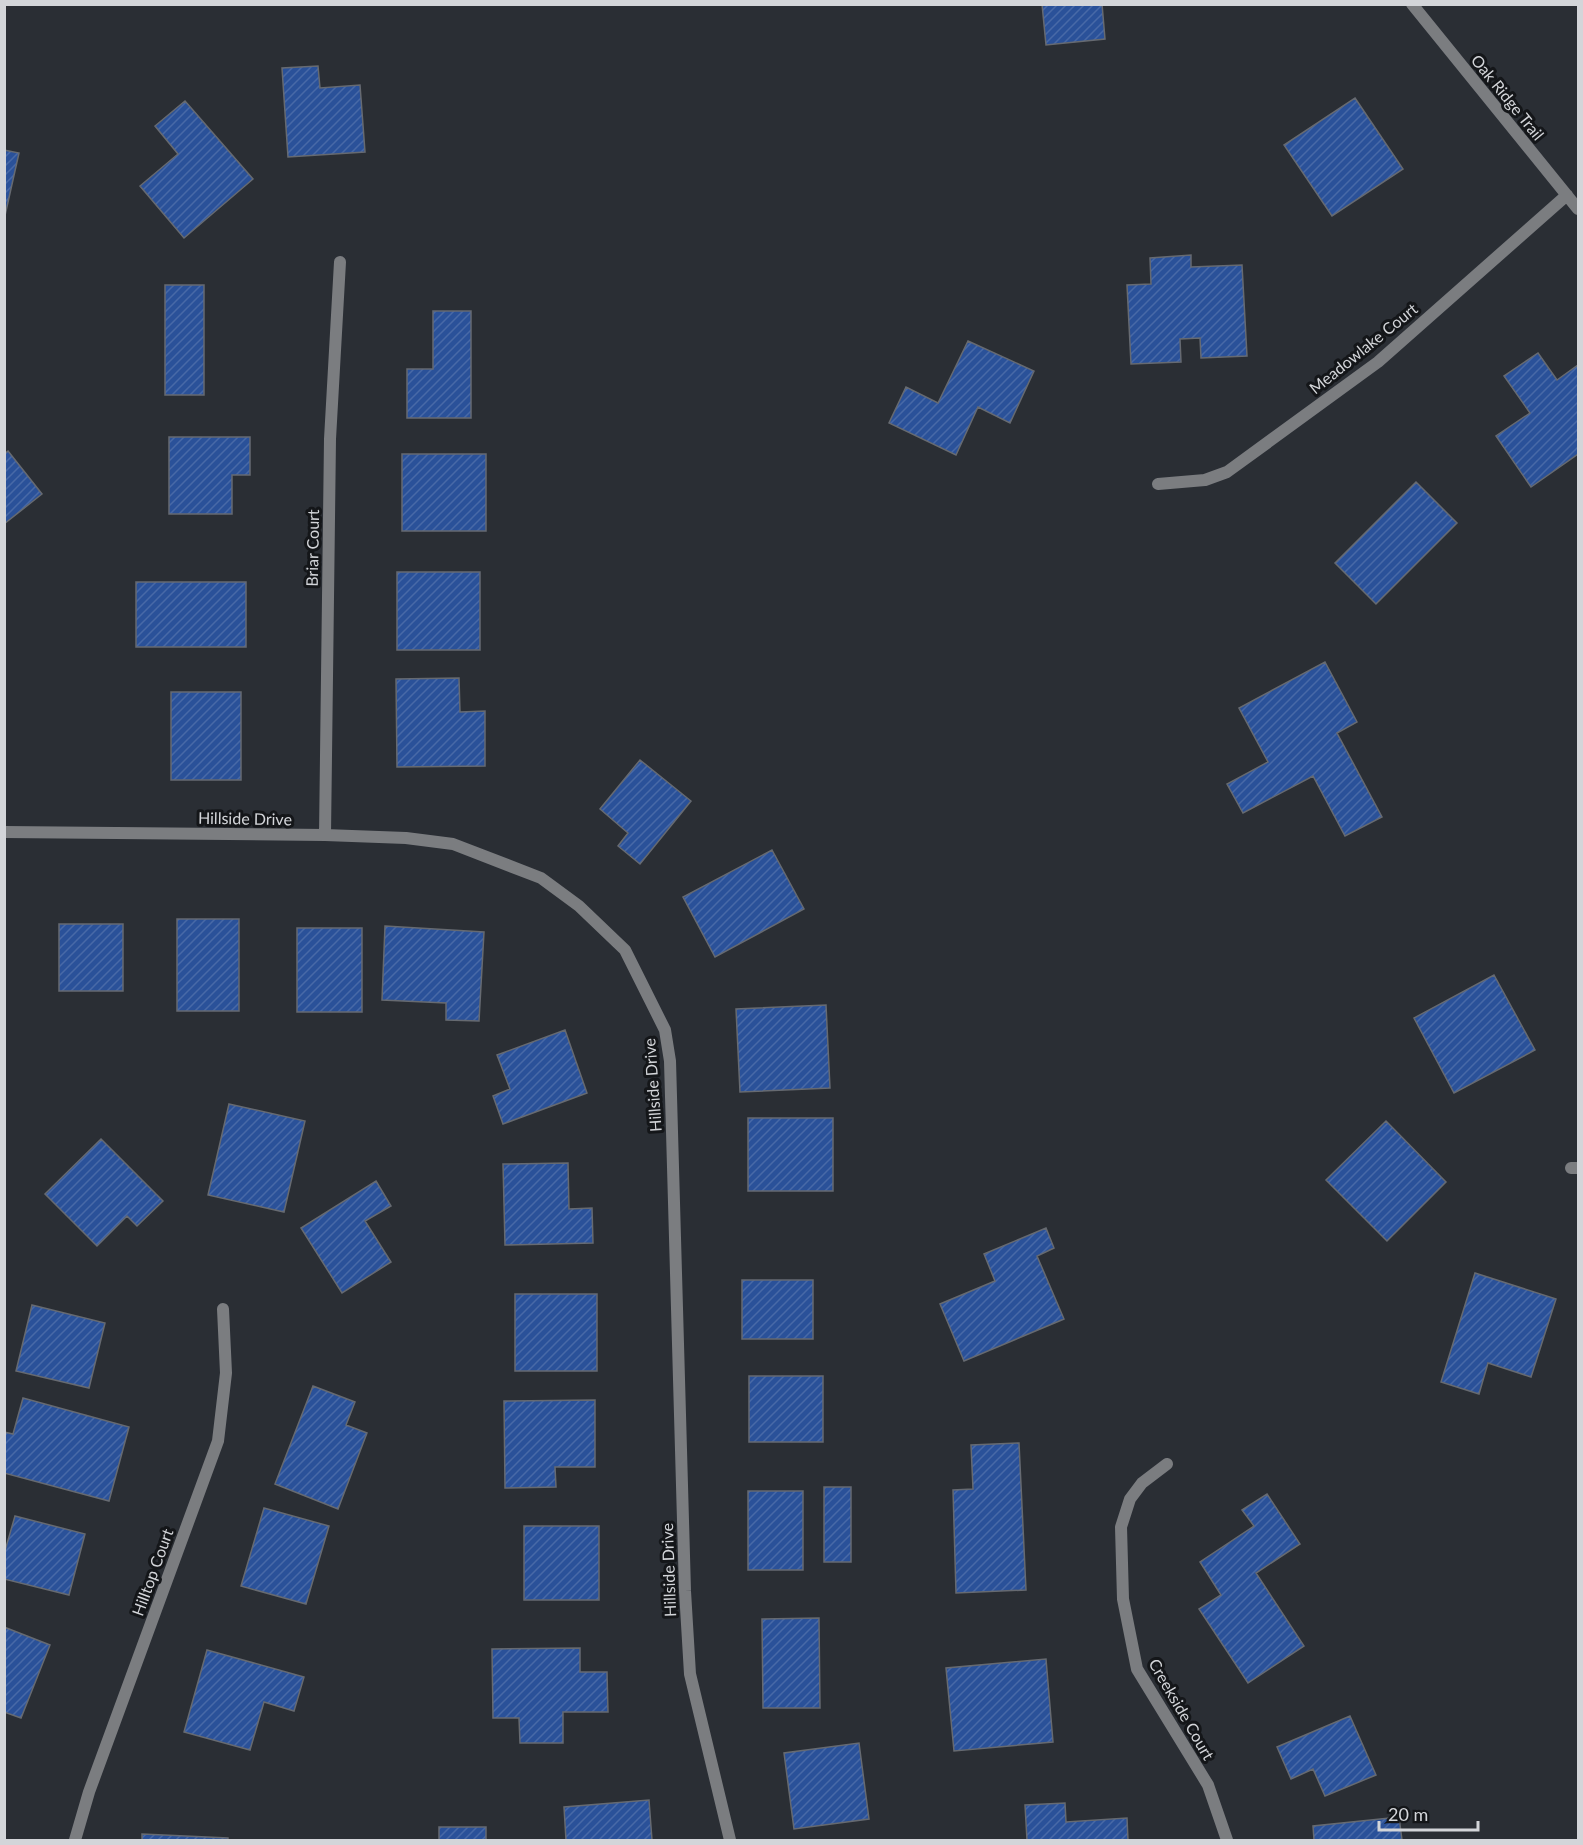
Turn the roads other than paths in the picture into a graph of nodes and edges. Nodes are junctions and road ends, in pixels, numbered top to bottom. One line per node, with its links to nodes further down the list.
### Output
1 (1412, 4): 2 (street, Oak Ridge Trail)
2 (1567, 195): 3 (street, Oak Ridge Trail); 5 (street, Meadowlake Court)
3 (1578, 210)
4 (340, 262): 7 (street, Briar Court)
5 (1158, 484)
6 (4, 832): 7 (street, Hillside Drive)
7 (324, 835): 11 (street, Hillside Drive)
8 (223, 1309): 10 (street, Hilltop Court)
9 (1167, 1464): 12 (street, Creekside Court)
10 (75, 1840)
11 (730, 1840)
12 (1227, 1840)

